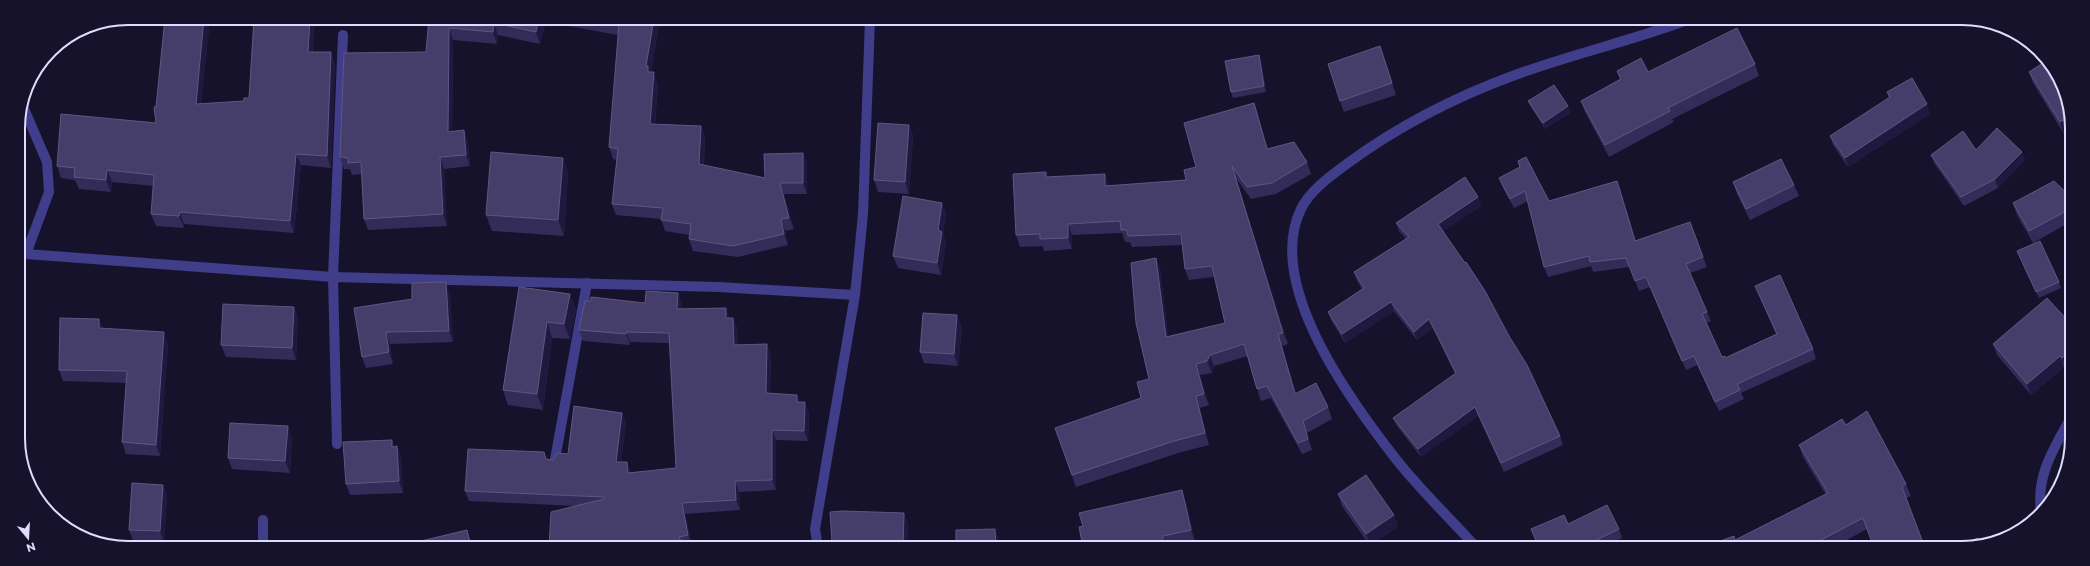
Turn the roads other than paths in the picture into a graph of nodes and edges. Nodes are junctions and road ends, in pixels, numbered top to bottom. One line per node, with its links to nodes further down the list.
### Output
1 (870, 25): 9 (street)
2 (1663, 25): 17 (street)
3 (343, 35): 7 (street)
4 (26, 114): 5 (street)
5 (25, 247)
6 (25, 252): 7 (street)
7 (333, 277): 8 (street); 11 (street)
8 (587, 283): 9 (street); 12 (street)
9 (855, 295): 16 (street)
10 (2065, 428): 13 (street)
11 (337, 444)
12 (554, 465)
13 (2040, 505)
14 (263, 520): 15 (street)
15 (263, 541)
16 (817, 541)
17 (1471, 541)

